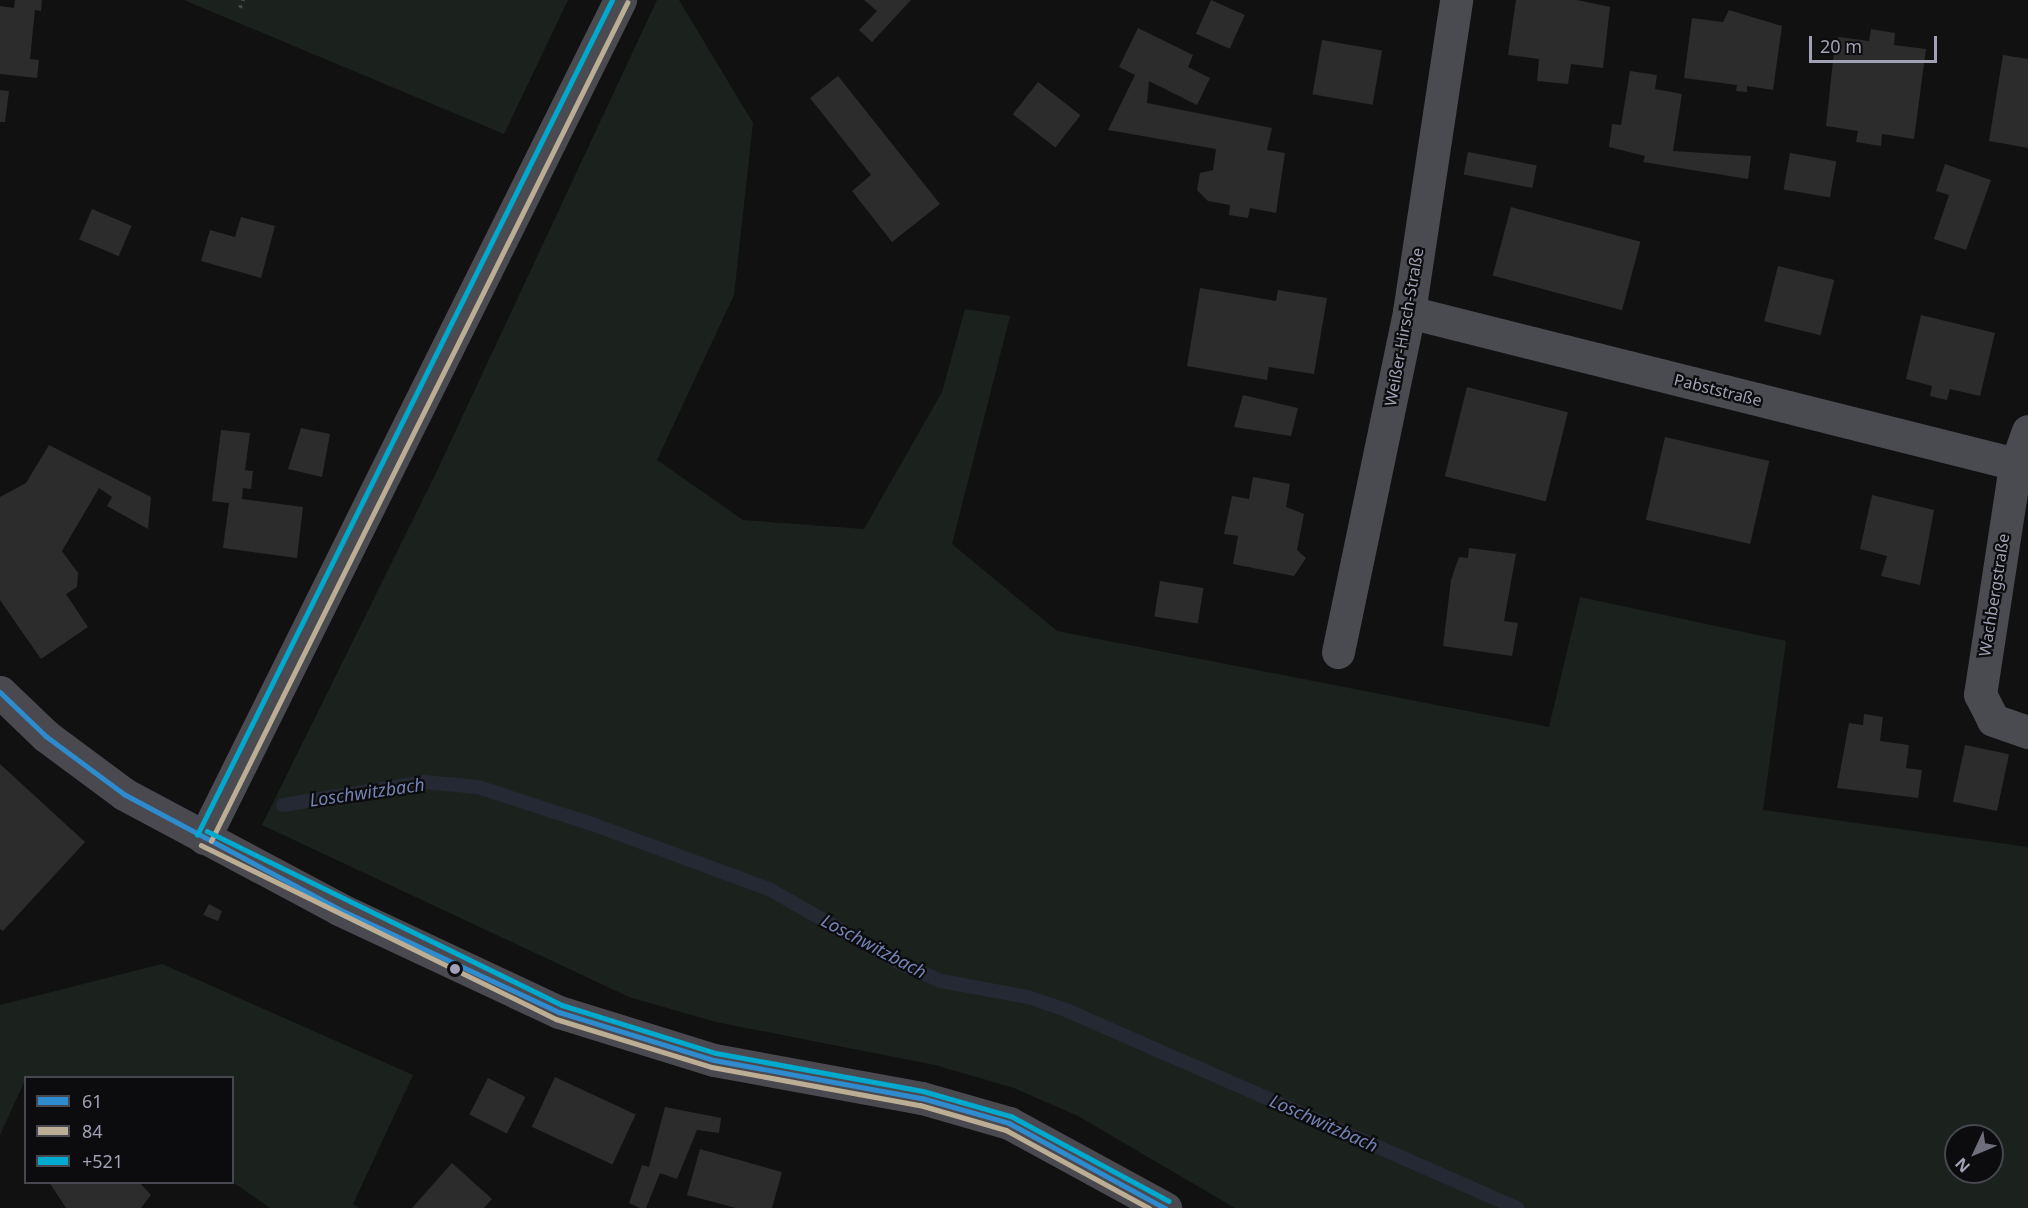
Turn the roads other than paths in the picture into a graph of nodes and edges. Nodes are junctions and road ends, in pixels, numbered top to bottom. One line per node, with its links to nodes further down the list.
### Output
1 (620, 0): 9 (street)
2 (1456, 0): 3 (street, Weißer-Hirsch-Straße)
3 (1409, 312): 5 (street, Pabststraße); 6 (street, Weißer-Hirsch-Straße)
4 (2028, 431): 5 (street, Wachbergstraße)
5 (2021, 467): 8 (street, Wachbergstraße)
6 (1338, 652)
7 (0, 692): 9 (main road)
8 (2028, 732)
9 (204, 838): 10 (main road)
10 (1165, 1208)

